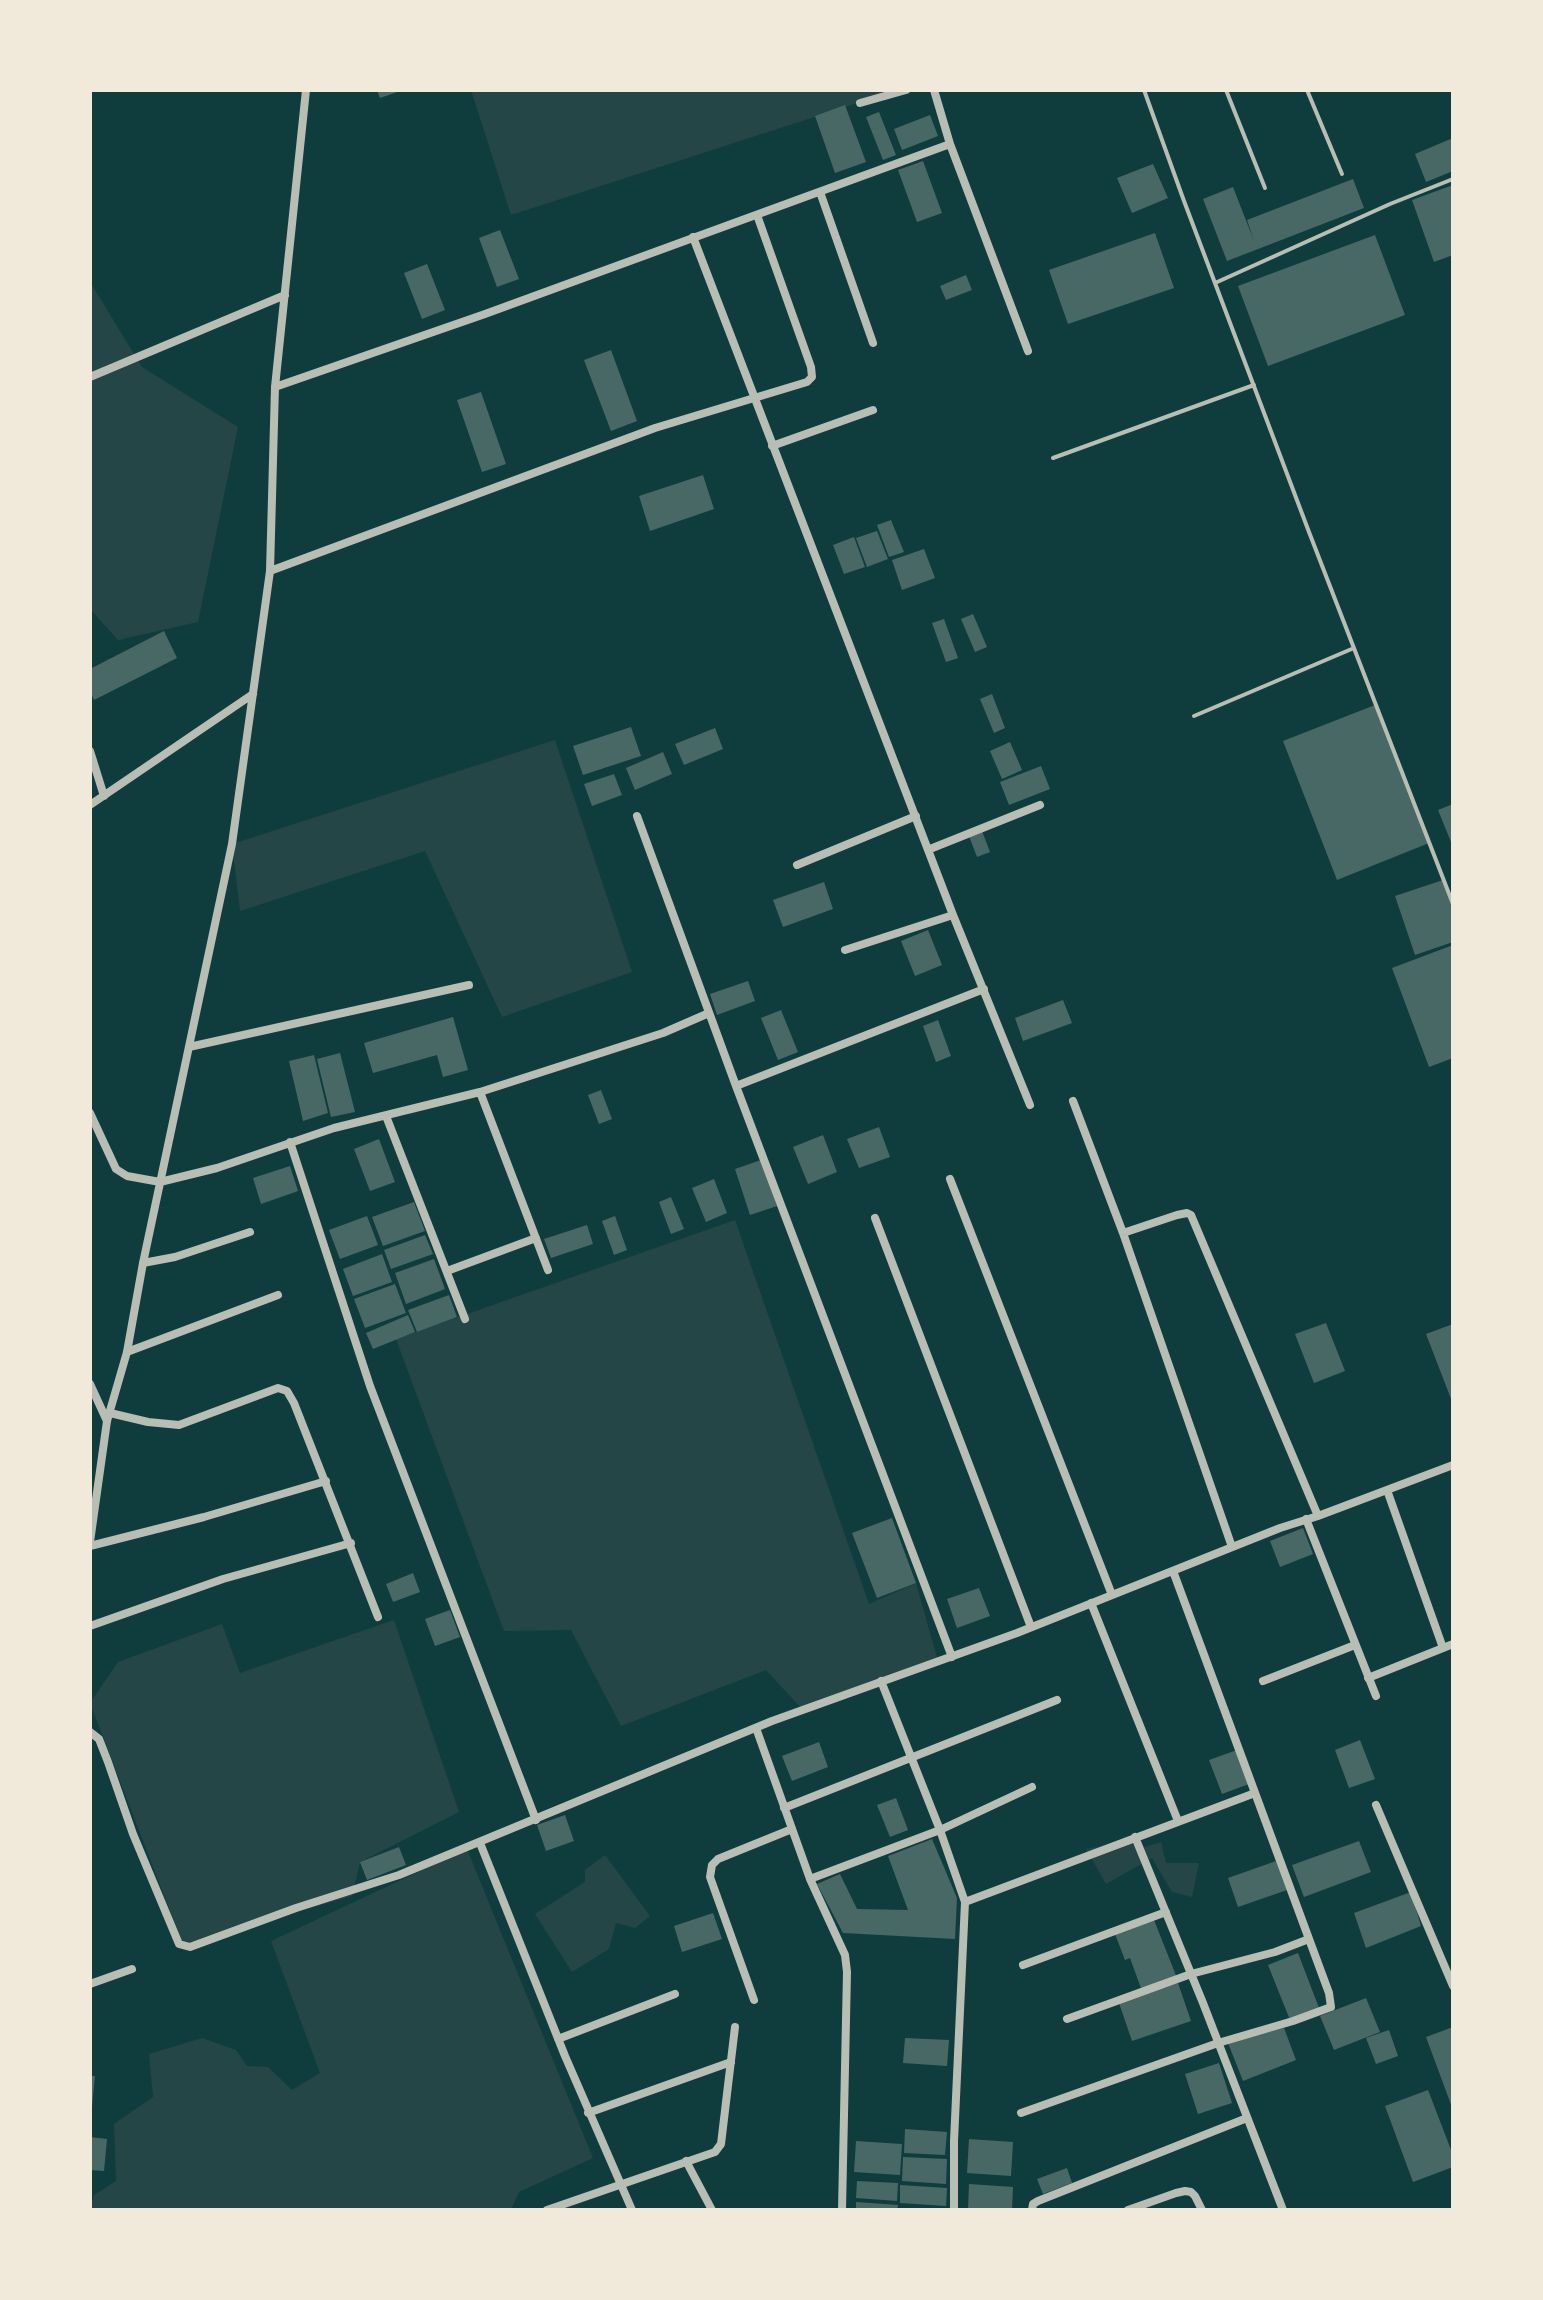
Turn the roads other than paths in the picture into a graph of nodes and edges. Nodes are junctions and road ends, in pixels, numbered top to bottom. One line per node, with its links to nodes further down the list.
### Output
1 (306, 90): 16 (street)
2 (906, 90): 7 (street)
3 (934, 90): 8 (street)
4 (1144, 90): 15 (lane)
5 (1226, 90): 11 (lane)
6 (1307, 90): 9 (lane)
7 (860, 103)
8 (950, 144): 12 (street); 18 (street)
9 (1342, 174)
10 (1453, 179): 15 (lane)
11 (1265, 188)
12 (820, 192): 13 (street); 17 (street)
13 (757, 215): 14 (street); 22 (street)
14 (693, 237): 21 (street); 22 (street)
15 (1215, 283): 20 (lane)
16 (285, 295): 19 (street); 21 (street)
17 (873, 343)
18 (1028, 351)
19 (90, 377)
20 (1254, 385): 25 (lane); 27 (lane)
21 (275, 387): 26 (street)
22 (754, 399): 24 (street); 26 (street)
23 (873, 410): 24 (street)
24 (772, 446): 35 (street)
25 (1053, 458)
26 (270, 571): 28 (street)
27 (1354, 648): 29 (lane); 38 (lane)
28 (253, 694): 31 (street); 44 (street)
29 (1194, 716)
30 (90, 751): 31 (street)
31 (104, 796): 32 (street)
32 (90, 805)
33 (1040, 805): 36 (street)
34 (637, 816): 43 (street)
35 (916, 816): 36 (street); 37 (street)
36 (930, 849): 39 (street)
37 (797, 865)
38 (1453, 904)
39 (953, 915): 40 (street); 42 (street)
40 (845, 950)
41 (469, 985): 44 (street)
42 (984, 989): 45 (street); 48 (street)
43 (709, 1013): 45 (street); 46 (street)
44 (189, 1047): 53 (street)
45 (736, 1086): 83 (street)
46 (480, 1092): 50 (street); 57 (street)
47 (1073, 1101): 56 (street)
48 (1030, 1105)
49 (90, 1113): 53 (street)
50 (386, 1116): 51 (street); 60 (street)
51 (290, 1142): 53 (street); 96 (street)
52 (950, 1179): 75 (street)
53 (160, 1182): 58 (street)
54 (875, 1218): 79 (street)
55 (250, 1232): 58 (street)
56 (1123, 1233): 69 (street); 73 (street)
57 (536, 1238): 59 (street); 60 (street)
58 (143, 1263): 63 (street)
59 (548, 1270)
60 (447, 1271): 62 (street)
61 (278, 1295): 63 (street)
62 (465, 1319)
63 (127, 1352): 65 (street)
64 (90, 1384): 65 (street)
65 (109, 1417): 67 (street); 72 (street)
66 (1453, 1465): 68 (street)
67 (326, 1481): 71 (street); 72 (street)
68 (1387, 1490): 69 (street); 82 (street)
69 (1318, 1516): 70 (street)
70 (1306, 1519): 73 (street); 81 (street)
71 (351, 1543): 77 (street); 78 (street)
72 (90, 1544)
73 (1232, 1547): 74 (street)
74 (1173, 1571): 75 (street); 93 (street)
75 (1112, 1595): 76 (street)
76 (1091, 1603): 79 (street); 97 (street)
77 (378, 1617)
78 (90, 1626)
79 (1031, 1627): 83 (street)
80 (1453, 1644): 82 (street)
81 (1355, 1645): 84 (street); 86 (street)
82 (1443, 1648): 84 (street)
83 (952, 1657): 85 (street)
84 (1368, 1678): 87 (street)
85 (881, 1681): 89 (street); 91 (street)
86 (1263, 1681)
87 (1376, 1696)
88 (1057, 1700): 91 (street)
89 (756, 1728): 95 (street); 96 (street)
90 (90, 1732): 101 (street)
91 (911, 1756): 95 (street); 99 (street)
92 (1032, 1787): 99 (street)
93 (1255, 1793): 97 (street); 105 (street)
94 (1376, 1805): 110 (street)
95 (784, 1808): 98 (street)
96 (536, 1820): 101 (street)
97 (1178, 1821): 100 (street)
98 (792, 1829): 102 (street); 112 (street)
99 (940, 1830): 102 (street); 103 (street)
100 (1135, 1837): 103 (street); 104 (street)
101 (480, 1843): 115 (street)
102 (810, 1879): 127 (street)
103 (965, 1902): 128 (street)
104 (1166, 1912): 106 (street); 108 (street)
105 (1309, 1939): 108 (street); 116 (street)
106 (1023, 1965)
107 (132, 1969): 109 (street)
108 (1191, 1974): 113 (street); 116 (street)
109 (90, 1984)
110 (1453, 1986)
111 (675, 1994): 115 (street)
112 (754, 2000)
113 (1067, 2019)
114 (735, 2027): 117 (street)
115 (558, 2039): 118 (street)
116 (1218, 2043): 119 (street); 120 (street)
117 (731, 2062): 118 (street); 121 (street)
118 (588, 2113): 122 (street)
119 (1021, 2113)
120 (1247, 2118): 129 (street); 132 (street)
121 (686, 2161): 122 (street); 126 (street)
122 (620, 2184): 123 (street); 125 (street)
123 (558, 2208): 124 (street)
124 (547, 2210)
125 (632, 2210)
126 (712, 2210)
127 (842, 2210)
128 (954, 2210)
129 (1032, 2210)
130 (1128, 2210): 131 (street)
131 (1202, 2210)
132 (1283, 2210)

